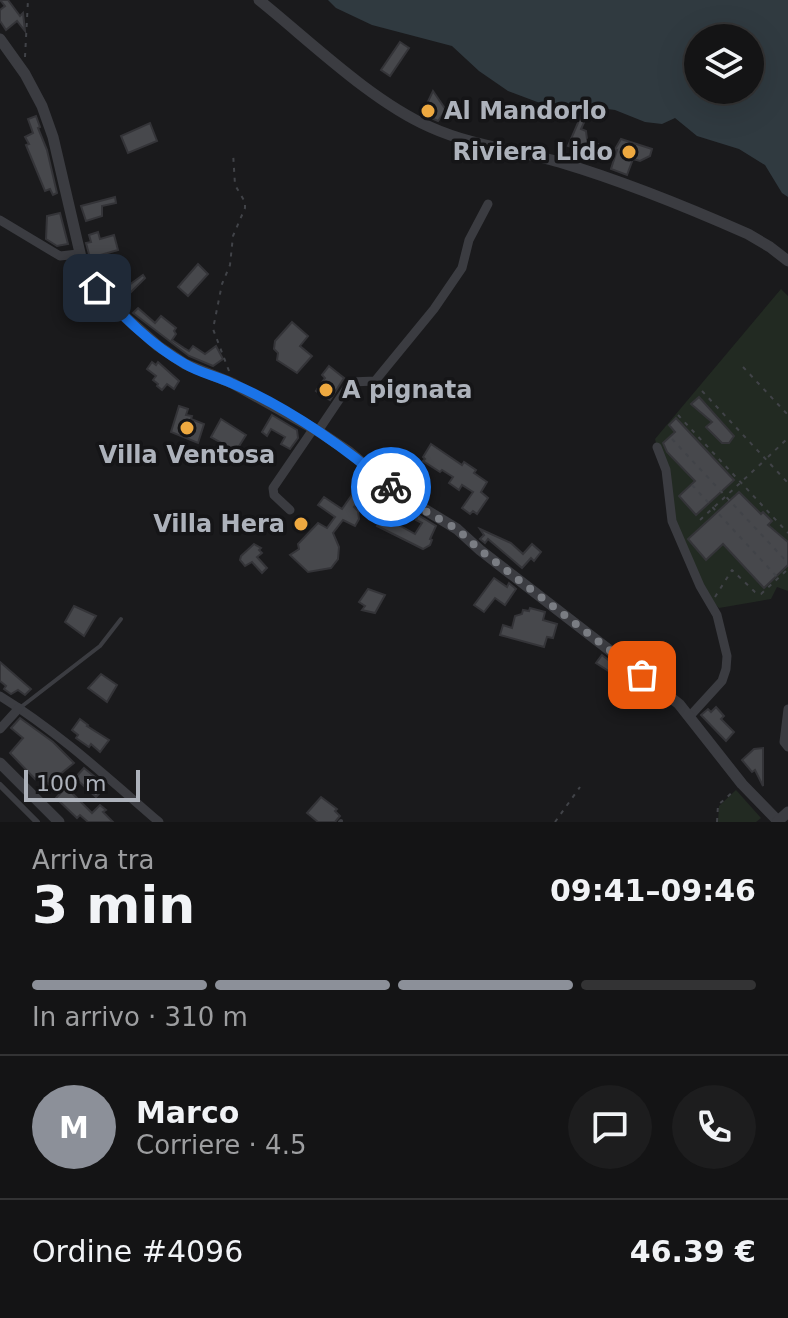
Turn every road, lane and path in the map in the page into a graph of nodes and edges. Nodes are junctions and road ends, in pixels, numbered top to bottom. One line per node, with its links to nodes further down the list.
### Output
1 (28, 0): 4 (path)
2 (259, 0): 9 (street)
3 (0, 39): 4 (street)
4 (25, 74): 8 (street)
5 (233, 152): 11 (path)
6 (488, 204): 15 (street)
7 (0, 220): 8 (street)
8 (78, 254): 11 (street)
9 (788, 261)
10 (743, 367): 14 (path)
11 (232, 383): 15 (street)
12 (702, 391): 19 (path)
13 (678, 415): 20 (path)
14 (788, 415)
15 (316, 430): 25 (street); 36 (street)
16 (788, 438): 19 (path)
17 (672, 439): 23 (path)
18 (657, 447): 31 (street)
19 (767, 458): 20 (path); 21 (path)
20 (740, 482): 23 (path); 27 (path)
21 (788, 483)
22 (692, 485): 24 (path)
23 (725, 496): 24 (path); 28 (path)
24 (713, 508): 26 (path); 30 (path)
25 (290, 510)
26 (700, 520)
27 (788, 533)
28 (788, 563)
29 (788, 569): 30 (path)
30 (778, 578): 31 (path)
31 (710, 603): 36 (street)
32 (121, 619): 34 (lane)
33 (0, 696): 34 (street)
34 (19, 708): 37 (street); 46 (street)
35 (788, 709): 38 (street)
36 (690, 716): 40 (street)
37 (0, 729)
38 (788, 747)
39 (0, 763): 45 (street)
40 (742, 784): 48 (path); 49 (street)
41 (0, 785): 44 (street)
42 (580, 787): 47 (path)
43 (788, 812): 49 (street)
44 (37, 822)
45 (59, 822)
46 (159, 822)
47 (555, 822)
48 (717, 822)
49 (778, 822)

